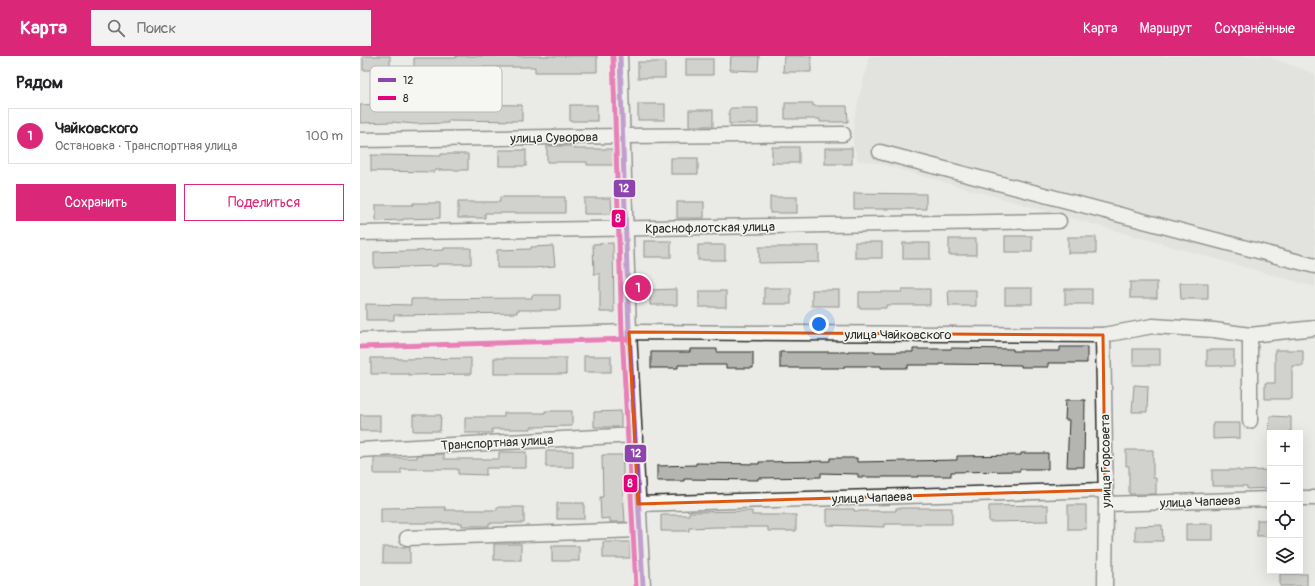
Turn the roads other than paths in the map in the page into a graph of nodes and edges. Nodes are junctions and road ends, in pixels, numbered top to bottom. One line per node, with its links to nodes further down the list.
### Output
1 (620, 56): 3 (street)
2 (843, 134): 3 (street, улица Суворова)
3 (622, 136): 4 (street, улица Суворова); 7 (street)
4 (360, 140)
5 (880, 152): 9 (street)
6 (1059, 221): 7 (street, Краснофлотская улица)
7 (626, 228): 8 (street, Краснофлотская улица); 11 (street)
8 (360, 233)
9 (1315, 266)
10 (1315, 328): 13 (street, улица Чайковского)
11 (629, 332): 12 (street, улица Чайковского); 14 (street, улица Чайковского); 16 (street)
12 (1103, 335): 13 (street, улица Чайковского); 18 (street, улица Горсовета)
13 (1250, 335): 15 (street)
14 (360, 340)
15 (1250, 421)
16 (635, 435): 17 (street, Транспортная улица); 22 (street)
17 (360, 450)
18 (1105, 490): 22 (street, улица Чапаева); 23 (street, улица Горсовета)
19 (1303, 498): 20 (street)
20 (1315, 498)
21 (1267, 499): 23 (street, улица Чапаева)
22 (638, 504): 24 (street)
23 (1106, 504): 27 (street, улица Горсовета)
24 (640, 530): 25 (street); 26 (street)
25 (406, 538)
26 (643, 586)
27 (1105, 586)

